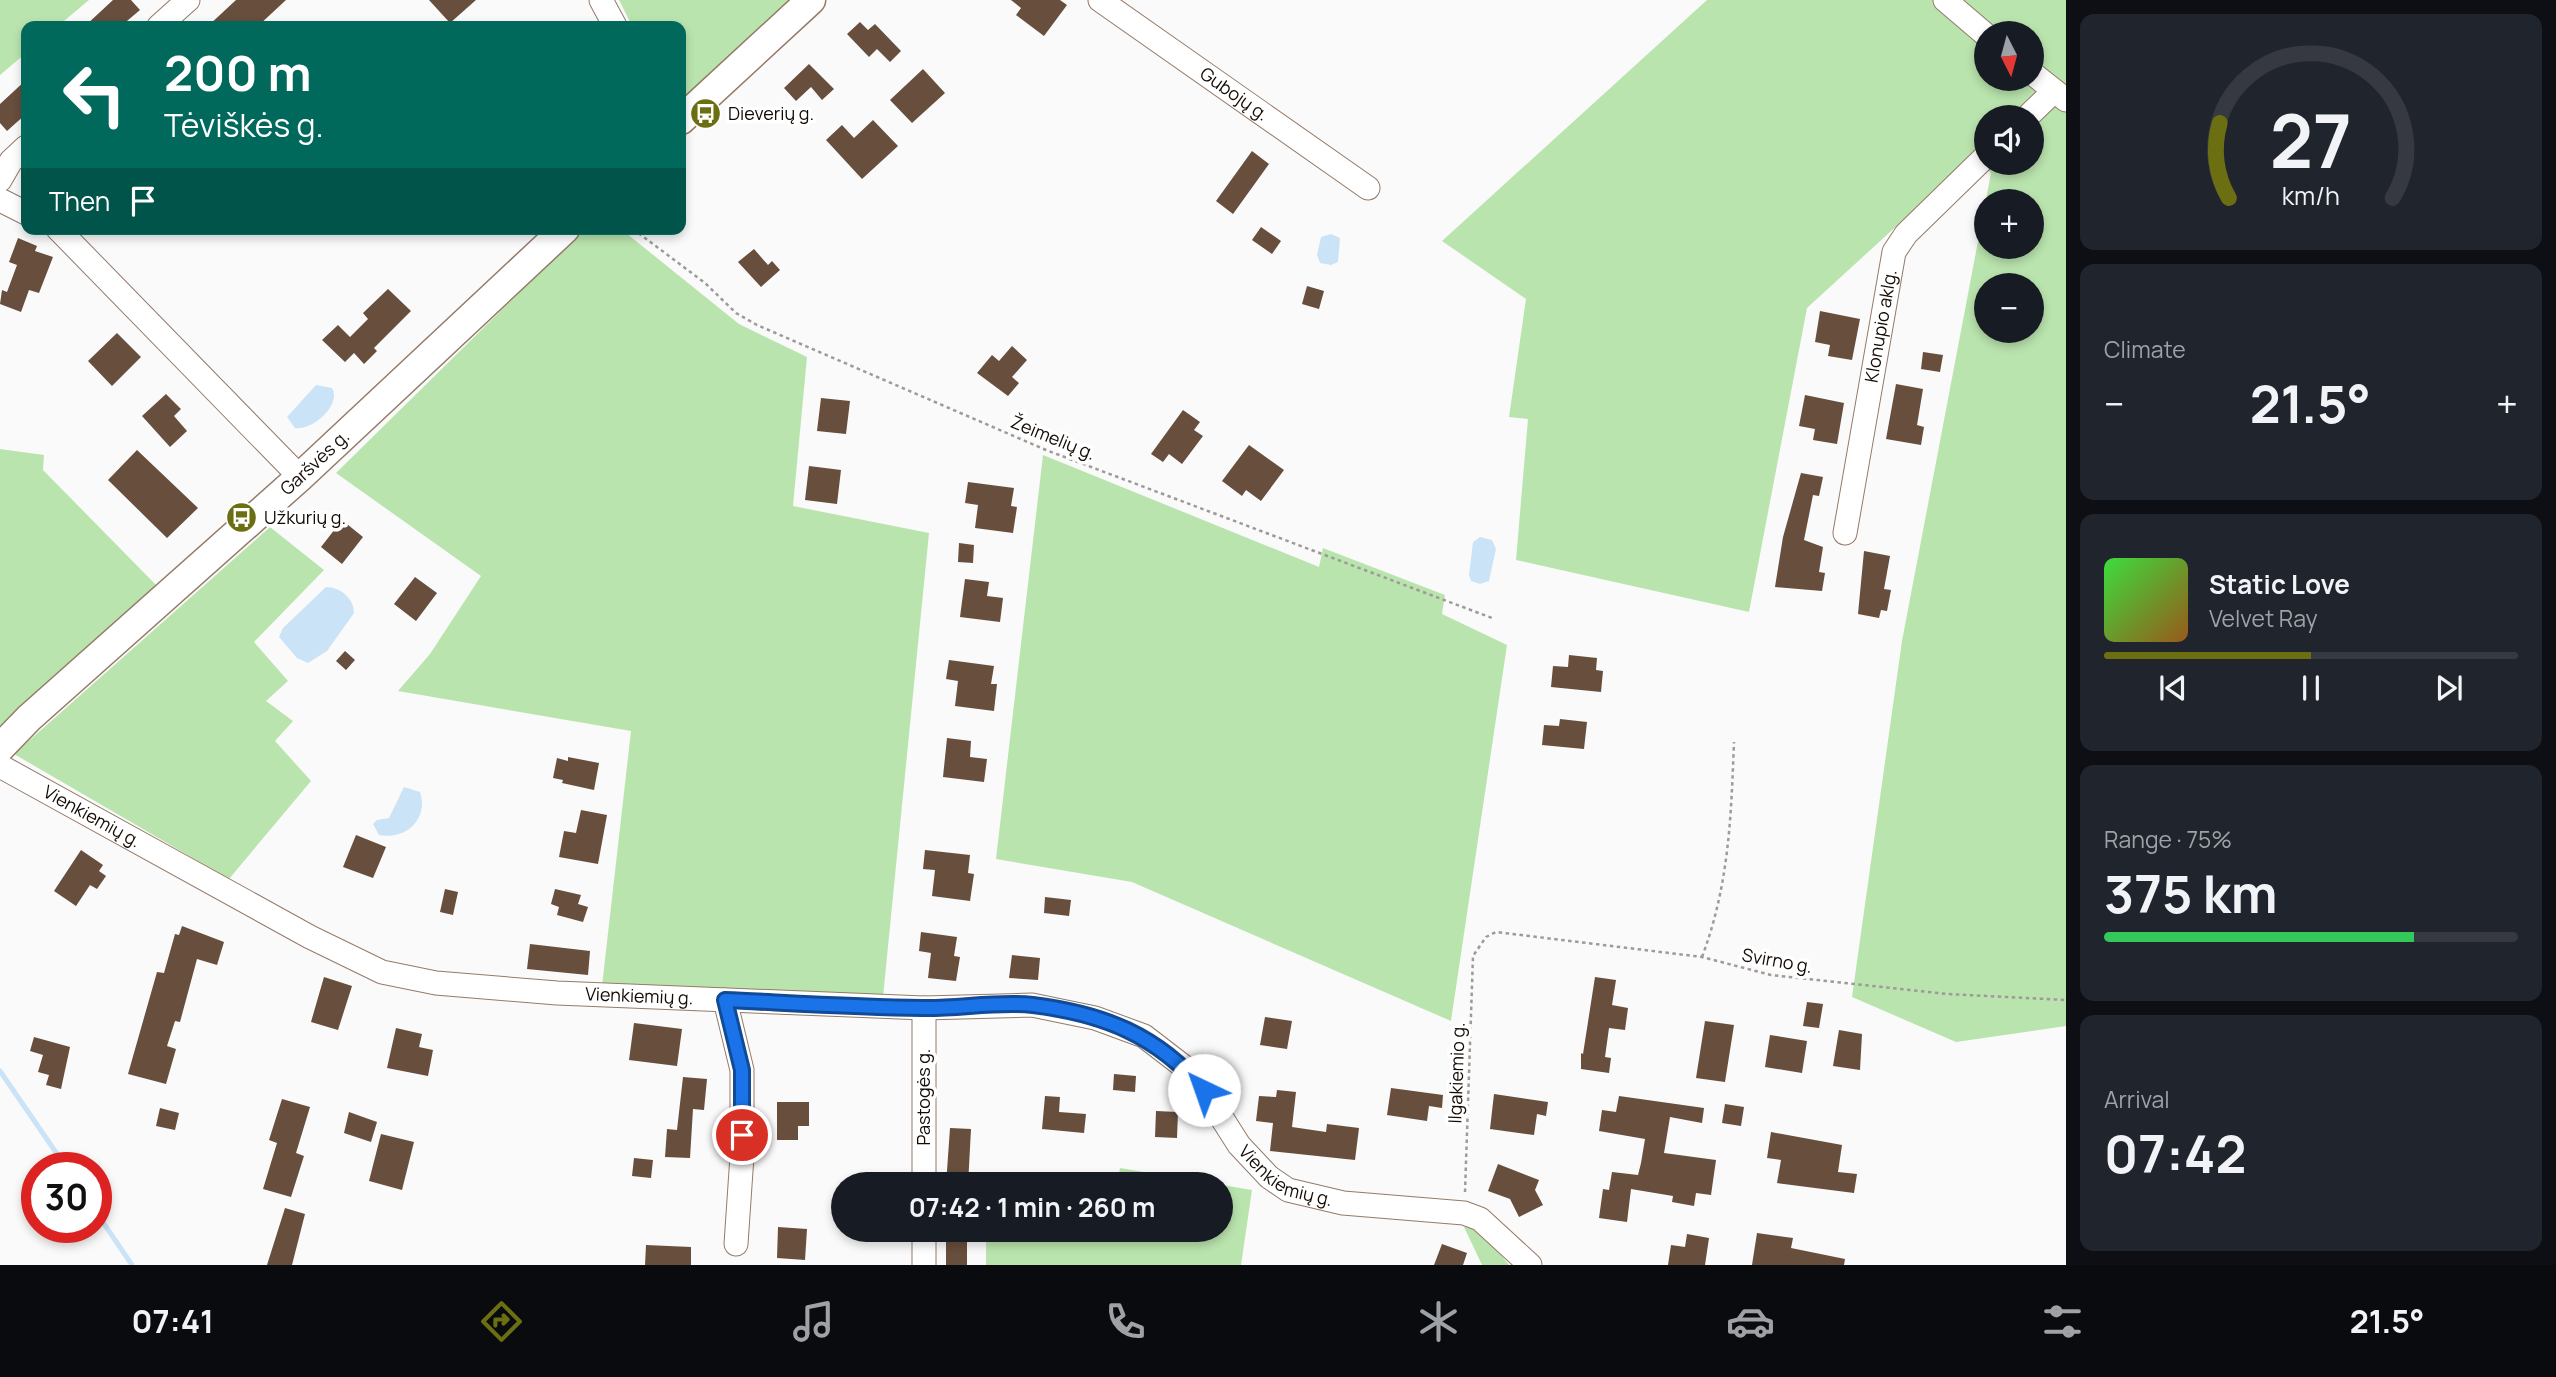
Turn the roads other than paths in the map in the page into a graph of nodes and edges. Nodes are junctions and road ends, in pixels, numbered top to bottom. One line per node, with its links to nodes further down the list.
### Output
1 (188, 0): 6 (street)
2 (601, 0): 7 (street)
3 (811, 0): 12 (main road)
4 (1100, 0): 16 (street, Gubojų g.)
5 (1945, 0): 8 (street)
6 (165, 21)
7 (612, 21)
8 (1974, 24)
9 (2044, 83): 10 (street)
10 (2060, 96): 11 (street)
11 (2044, 106)
12 (686, 115)
13 (21, 152): 15 (street)
14 (1974, 168): 22 (street, Klonupio aklg.)
15 (0, 180)
16 (1368, 188)
17 (0, 200): 18 (street)
18 (21, 210)
19 (64, 235): 21 (street)
20 (559, 235): 21 (main road, Garšvės g.)
21 (300, 477): 23 (main road, Garšvės g.)
22 (1845, 533)
23 (0, 748)
24 (0, 766): 25 (street, Vienkiemių g.)
25 (725, 1000): 26 (street, Vienkiemių g.); 29 (street)
26 (924, 1008): 27 (street, Pastogės g.); 31 (street, Vienkiemių g.)
27 (924, 1172)
28 (924, 1242): 30 (street)
29 (736, 1244)
30 (923, 1265)
31 (1530, 1265)

